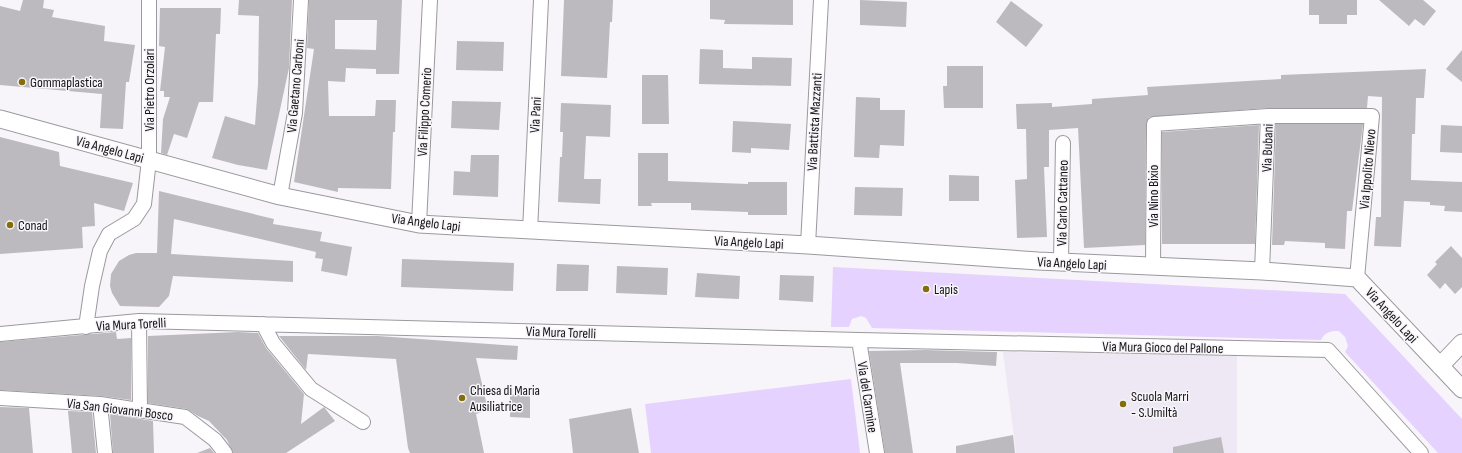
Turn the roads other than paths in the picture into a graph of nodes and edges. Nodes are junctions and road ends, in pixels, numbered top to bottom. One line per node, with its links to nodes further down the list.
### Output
1 (149, 0): 10 (street, Via Pietro Orzolari)
2 (301, 0): 11 (street, Via Gaetano Carboni)
3 (430, 0): 12 (street, Via Filippo Comerio)
4 (541, 0): 13 (street, Via Pani)
5 (821, 0): 14 (street, Via Battista Mazzanti)
6 (1268, 116): 8 (street, Via Bubani); 17 (street, Via Bubani); 18 (street, Via Ippolito Nievo)
7 (0, 119): 10 (street, Via Angelo Lapi)
8 (1154, 124): 16 (street, Via Nino Bixio)
9 (1063, 143): 15 (street, Via Carlo Cattaneo)
10 (149, 160): 11 (street, Via Angelo Lapi); 21 (street, Via Pietro Orzolari)
11 (280, 196): 12 (street, Via Angelo Lapi)
12 (419, 224): 13 (street, Via Angelo Lapi)
13 (530, 231): 14 (street, Via Angelo Lapi)
14 (808, 244): 15 (street, Via Angelo Lapi)
15 (1061, 262): 16 (street, Via Angelo Lapi)
16 (1153, 267): 17 (street, Via Angelo Lapi)
17 (1262, 271): 18 (street, Via Angelo Lapi)
18 (1357, 278): 25 (street, Via Angelo Lapi)
19 (139, 321): 20 (street, Via Mura Torelli); 21 (street, Via Mura Torelli); 29 (street)
20 (263, 324): 23 (street, Via Mura Torelli); 30 (street)
21 (86, 327): 22 (street, Via Mura Torelli)
22 (0, 334)
23 (859, 340): 33 (street, Via del Carmine); 34 (street, Via Mura Gioco del Pallone)
24 (1462, 342): 25 (street)
25 (1440, 366): 26 (street, Via Angelo Lapi)
26 (1462, 389)
27 (0, 398): 28 (street, Via San Giovanni Bosco)
28 (100, 404): 29 (street, Via San Giovanni Bosco); 31 (street)
29 (140, 410): 32 (street, Via San Giovanni Bosco)
30 (363, 422)
31 (105, 453)
32 (225, 453)
33 (877, 453)
34 (1421, 453)

